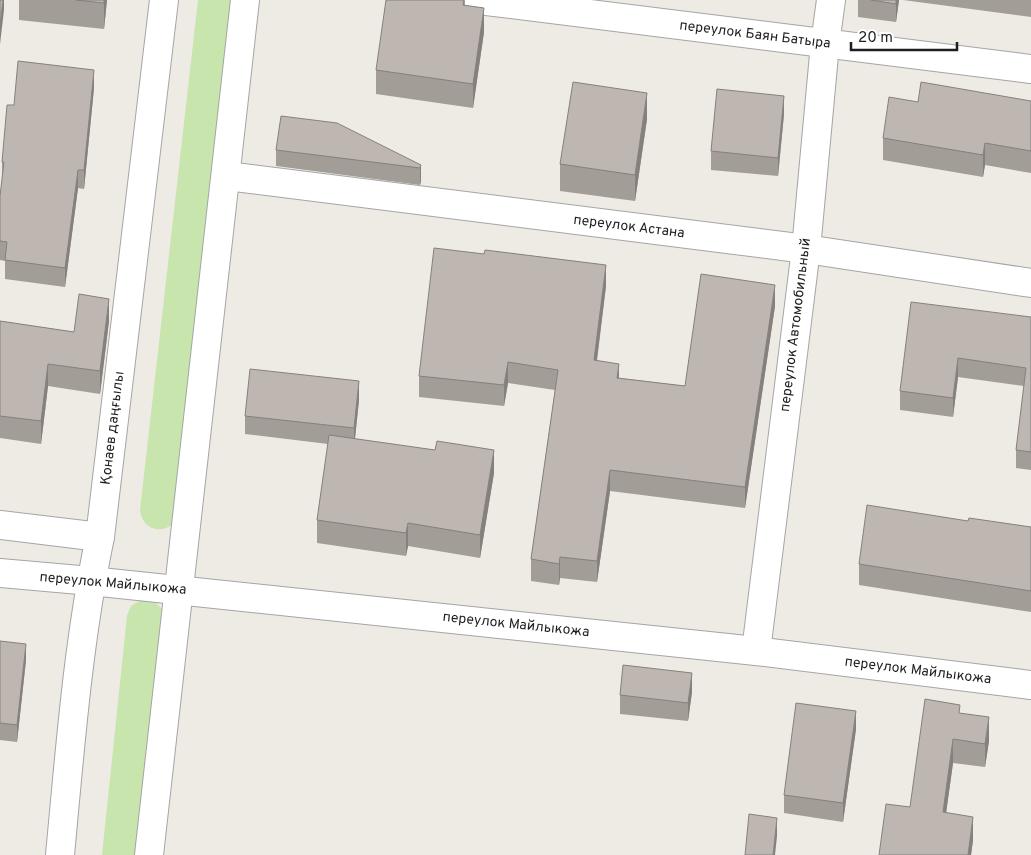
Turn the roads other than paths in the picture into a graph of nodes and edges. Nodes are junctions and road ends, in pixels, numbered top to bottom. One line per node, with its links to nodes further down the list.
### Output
1 (164, 0): 11 (street, Қонаев даңғылы)
2 (246, 0): 7 (street)
3 (478, 0): 5 (street, переулок Баян Батыра)
4 (831, 0): 5 (street, переулок Автомобильный)
5 (825, 44): 6 (street, переулок Баян Батыра); 8 (street, переулок Автомобильный)
6 (1031, 69)
7 (227, 176): 8 (street, переулок Астана); 14 (street)
8 (806, 249): 9 (street, переулок Астана); 15 (street, переулок Автомобильный)
9 (1031, 283)
10 (0, 525): 11 (street)
11 (100, 537): 13 (street, Қонаев даңғылы)
12 (0, 574): 13 (street, переулок Майлыкожа)
13 (91, 581): 14 (street, переулок Майлыкожа); 17 (street, Қонаев даңғылы)
14 (180, 590): 15 (street, переулок Майлыкожа); 18 (street)
15 (756, 650): 16 (street, переулок Майлыкожа)
16 (1031, 685)
17 (60, 855)
18 (150, 855)

